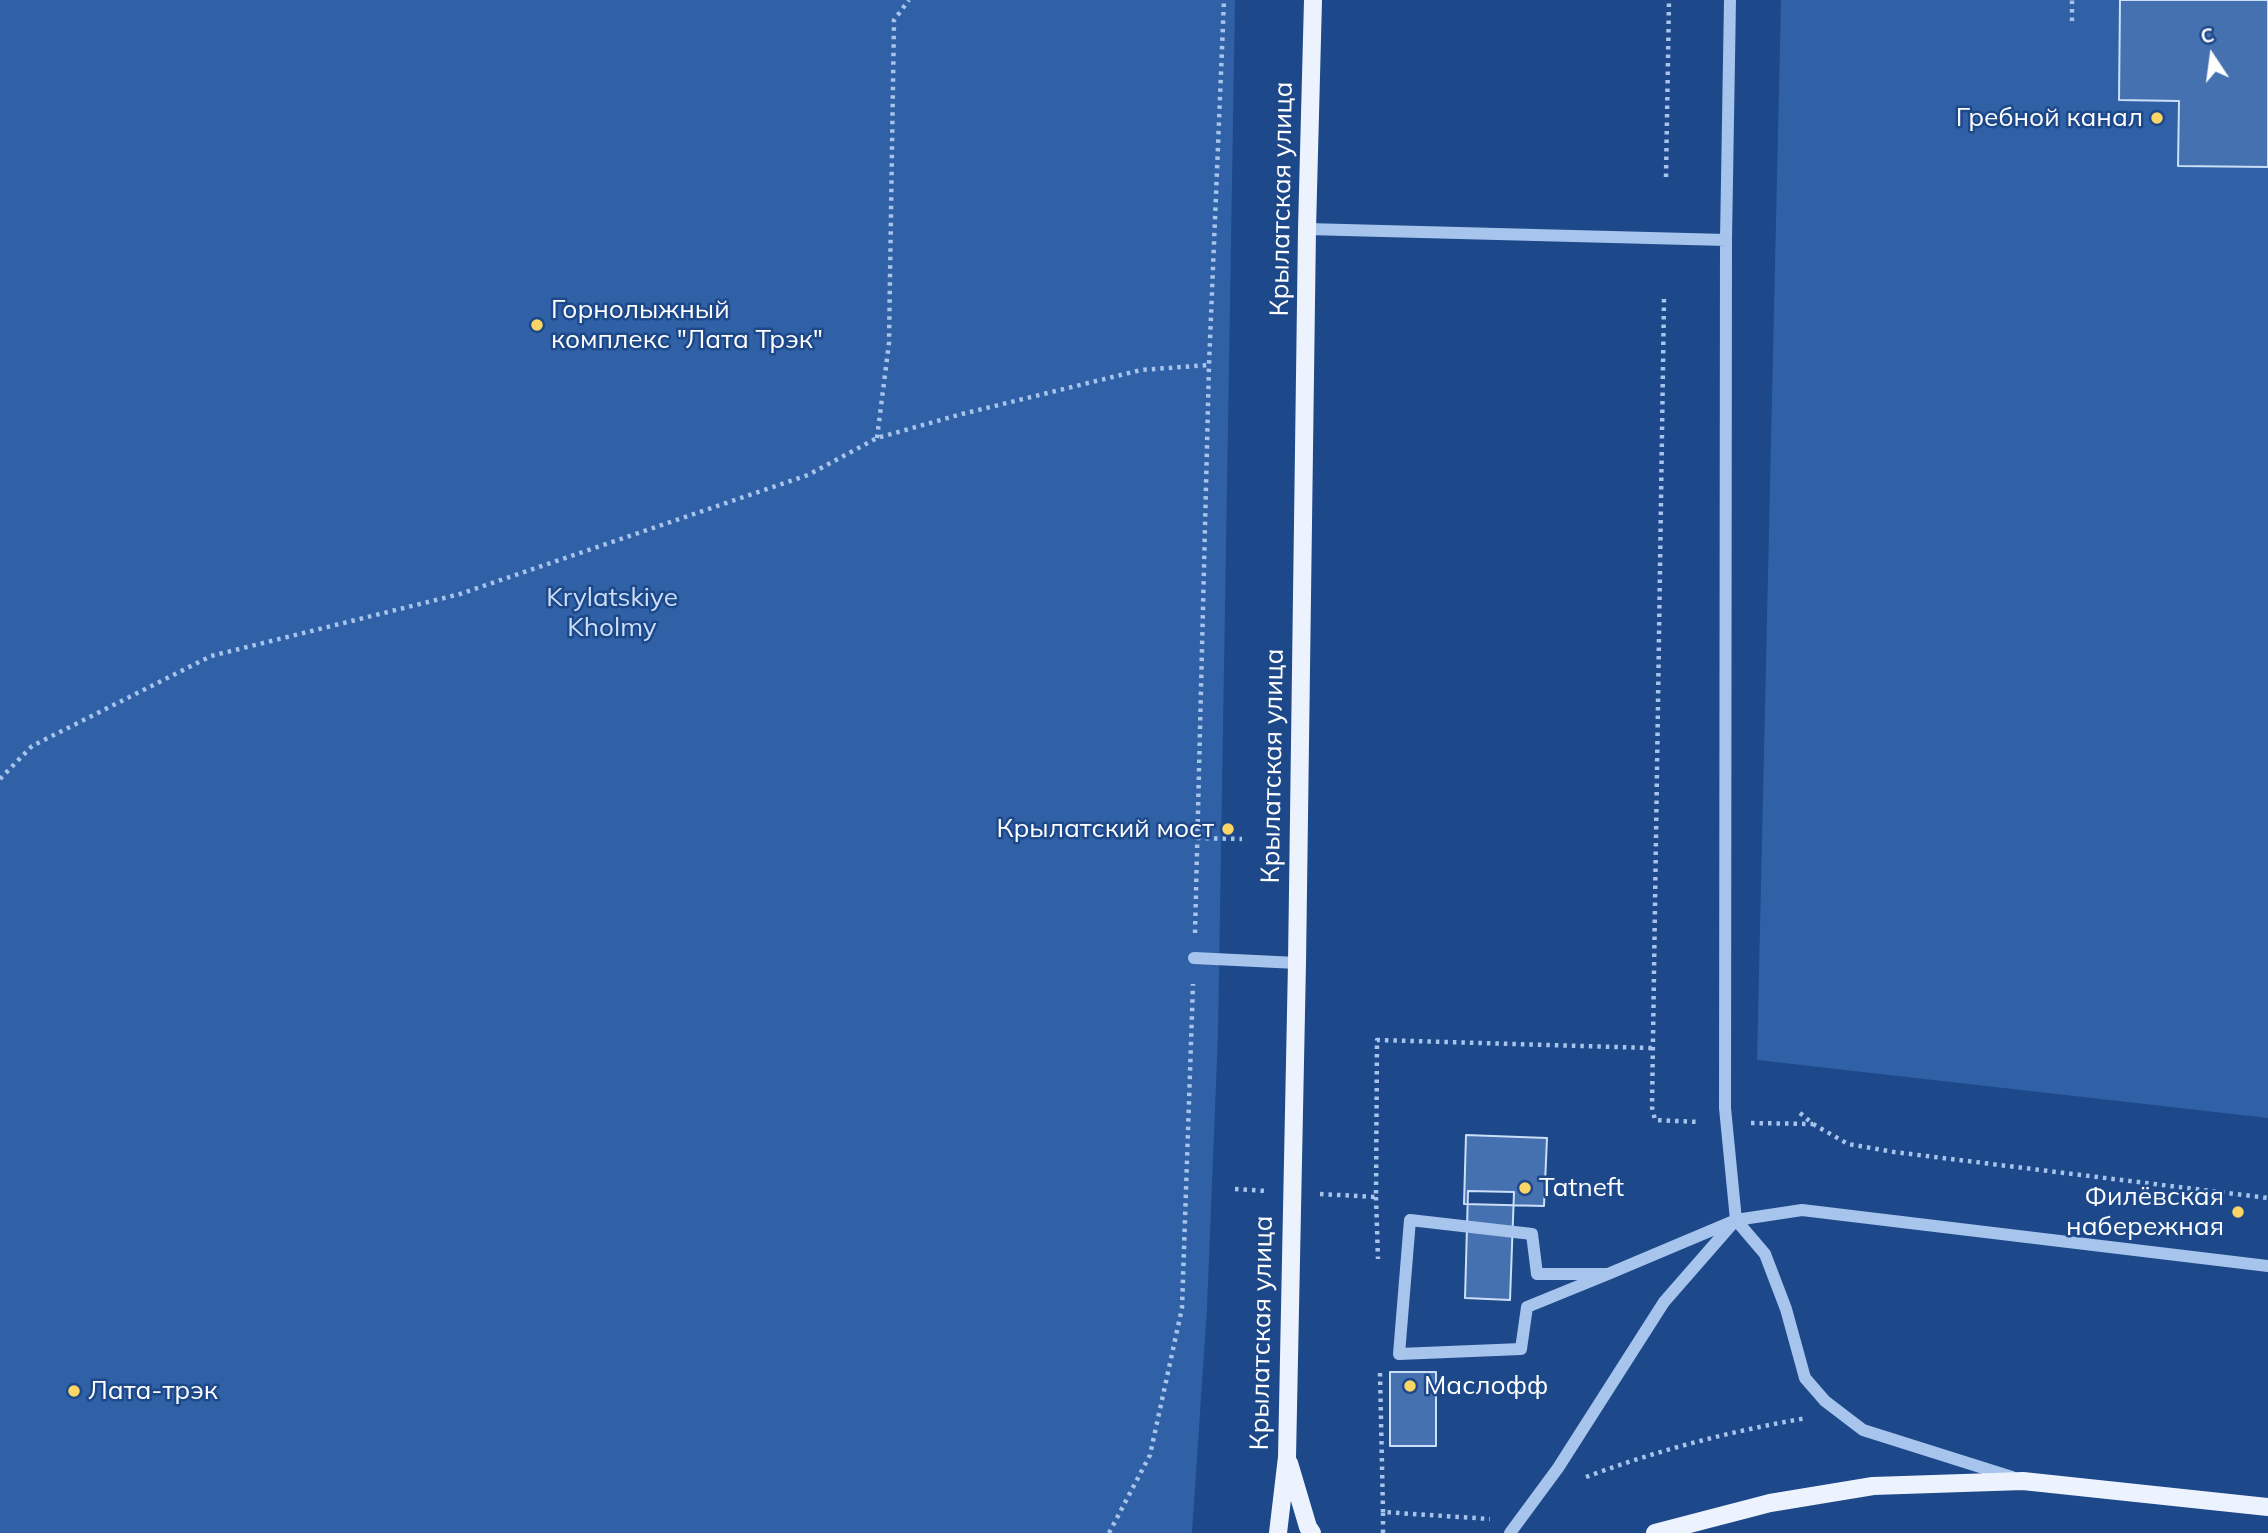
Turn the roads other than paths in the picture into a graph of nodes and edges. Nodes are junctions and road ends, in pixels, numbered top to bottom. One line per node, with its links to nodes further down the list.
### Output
1 (1312, 0): 3 (main road, Крылатская улица)
2 (1730, 0): 4 (street)
3 (1307, 229): 4 (street); 6 (main road, Крылатская улица)
4 (1726, 240): 7 (street)
5 (1194, 958): 6 (street)
6 (1297, 963): 10 (main road, Крылатская улица)
7 (1736, 1220): 8 (street); 9 (street); 11 (street); 15 (street)
8 (2268, 1266)
9 (1608, 1274): 9 (street)
10 (1287, 1457): 13 (main road, Крылатская улица); 14 (main road)
11 (2023, 1480): 12 (main road); 16 (main road)
12 (2268, 1507)
13 (1278, 1533)
14 (1312, 1533)
15 (1510, 1533)
16 (1655, 1533)

